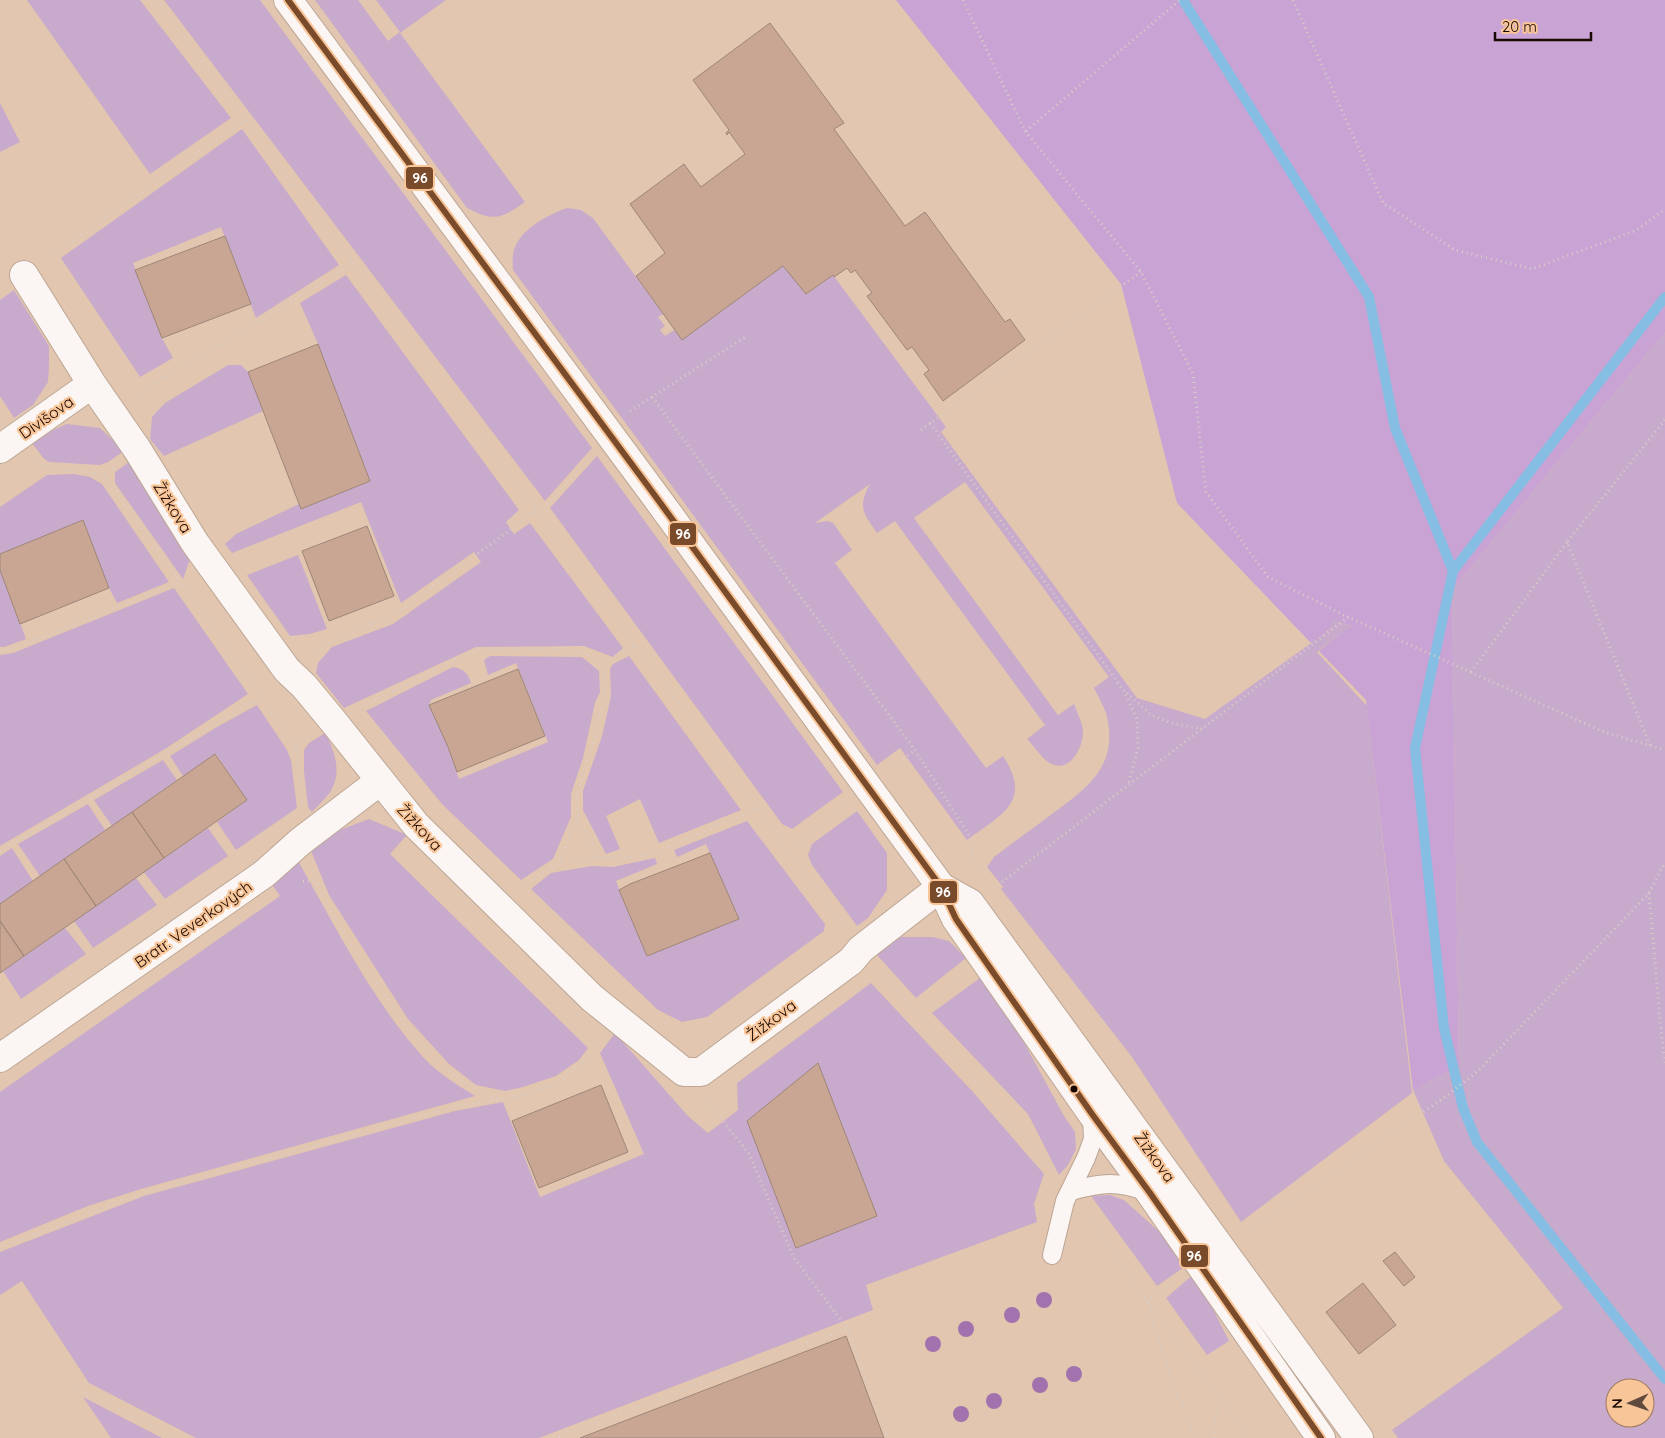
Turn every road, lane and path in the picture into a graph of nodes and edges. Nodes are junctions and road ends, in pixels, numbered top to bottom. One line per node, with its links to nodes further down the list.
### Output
1 (157, 0): 6 (path)
2 (288, 0): 19 (street, Žižkova)
3 (962, 0): 7 (path)
4 (1180, 0): 7 (path)
5 (1292, 0): 8 (path)
6 (247, 119): 9 (path); 11 (path)
7 (1025, 131): 10 (path)
8 (1665, 209)
9 (354, 263): 15 (path); 21 (path)
10 (1141, 272): 17 (path); 24 (path)
11 (24, 275): 13 (street, Žižkova)
12 (747, 336): 14 (path)
13 (92, 384): 15 (street, Žižkova); 20 (street, Divišova)
14 (652, 397): 19 (path); 36 (path)
15 (109, 409): 28 (street, Žižkova)
16 (1665, 420): 22 (path)
17 (930, 423): 18 (path); 30 (path)
18 (921, 430)
19 (608, 433): 21 (path); 52 (street, Žižkova)
20 (10, 442): 23 (path)
21 (535, 511): 25 (path); 28 (path)
22 (1567, 542): 29 (path); 34 (path)
23 (180, 582): 26 (path); 31 (path)
24 (1348, 617): 29 (path); 33 (path)
25 (636, 644): 27 (path); 42 (path)
26 (0, 652)
27 (604, 661): 32 (path); 43 (path)
28 (287, 670): 32 (street, Žižkova)
29 (1471, 672): 34 (path)
30 (1124, 691): 33 (path); 40 (path)
31 (261, 697): 35 (path); 45 (path)
32 (333, 720): 35 (path); 39 (street, Žižkova)
33 (1202, 729): 40 (path)
34 (1650, 745): 37 (path)
35 (296, 746): 44 (path)
36 (915, 750): 38 (path); 50 (path)
37 (1665, 750)
38 (890, 770)
39 (380, 781): 44 (street, Bratr. Veverkových); 54 (street, Žižkova)
40 (1128, 785): 51 (path)
41 (850, 801): 46 (path)
42 (757, 808): 46 (path); 47 (path)
43 (577, 818): 47 (path); 49 (path)
44 (309, 835): 59 (street, Bratr. Veverkových); 62 (path)
45 (0, 851)
46 (789, 851): 55 (path)
47 (600, 858): 49 (path)
48 (1665, 862): 53 (path)
49 (560, 863): 54 (path)
50 (982, 875)
51 (988, 882)
52 (941, 887): 55 (street, Žižkova); 63 (street, Žižkova); 81 (street, Žižkova)
53 (1648, 893): 60 (path); 66 (path)
54 (502, 910): 58 (street, Žižkova)
55 (861, 949): 57 (path); 61 (street, Žižkova)
56 (963, 977): 57 (path)
57 (916, 1013): 64 (path)
58 (620, 1020): 61 (street, Žižkova); 62 (path)
59 (0, 1058)
60 (1665, 1063)
61 (684, 1072): 71 (path)
62 (498, 1099): 67 (path)
63 (1092, 1114): 64 (lane); 65 (street, Žižkova)
64 (1071, 1191): 65 (lane); 68 (lane); 70 (path)
65 (1150, 1193): 80 (street, Žižkova)
66 (1240, 1238)
67 (0, 1248)
68 (1052, 1255)
69 (1178, 1278): 70 (path)
70 (1148, 1303): 73 (path); 77 (path)
71 (849, 1328): 75 (path); 76 (path)
72 (78, 1390): 74 (path)
73 (1221, 1401): 78 (path); 79 (path)
74 (177, 1438)
75 (554, 1438)
76 (888, 1438)
77 (1194, 1438)
78 (1214, 1438)
79 (1248, 1438)
80 (1321, 1438)
81 (1359, 1438)

